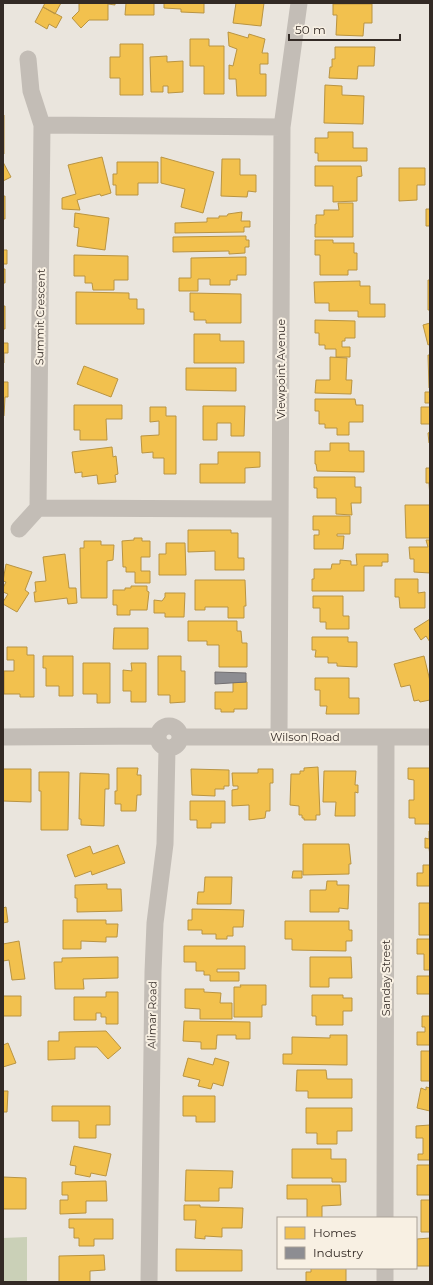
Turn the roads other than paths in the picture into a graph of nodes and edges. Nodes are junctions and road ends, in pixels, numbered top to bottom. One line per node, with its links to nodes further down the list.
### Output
1 (299, 3): 4 (street, Viewpoint Avenue)
2 (28, 59): 3 (street, Summit Crescent)
3 (42, 125): 4 (street); 5 (street, Summit Crescent)
4 (282, 127): 6 (street, Viewpoint Avenue)
5 (38, 508): 6 (street); 7 (street)
6 (280, 509): 10 (street, Viewpoint Avenue)
7 (19, 528)
8 (3, 736): 12 (street)
9 (430, 736): 11 (street, Wilson Road)
10 (279, 737): 11 (street, Wilson Road); 12 (street, Wilson Road)
11 (386, 737): 13 (street, Sanday Street)
12 (162, 743): 15 (street, Alimar Road)
13 (385, 1217)
14 (385, 1269): 16 (street)
15 (149, 1282)
16 (385, 1282)

